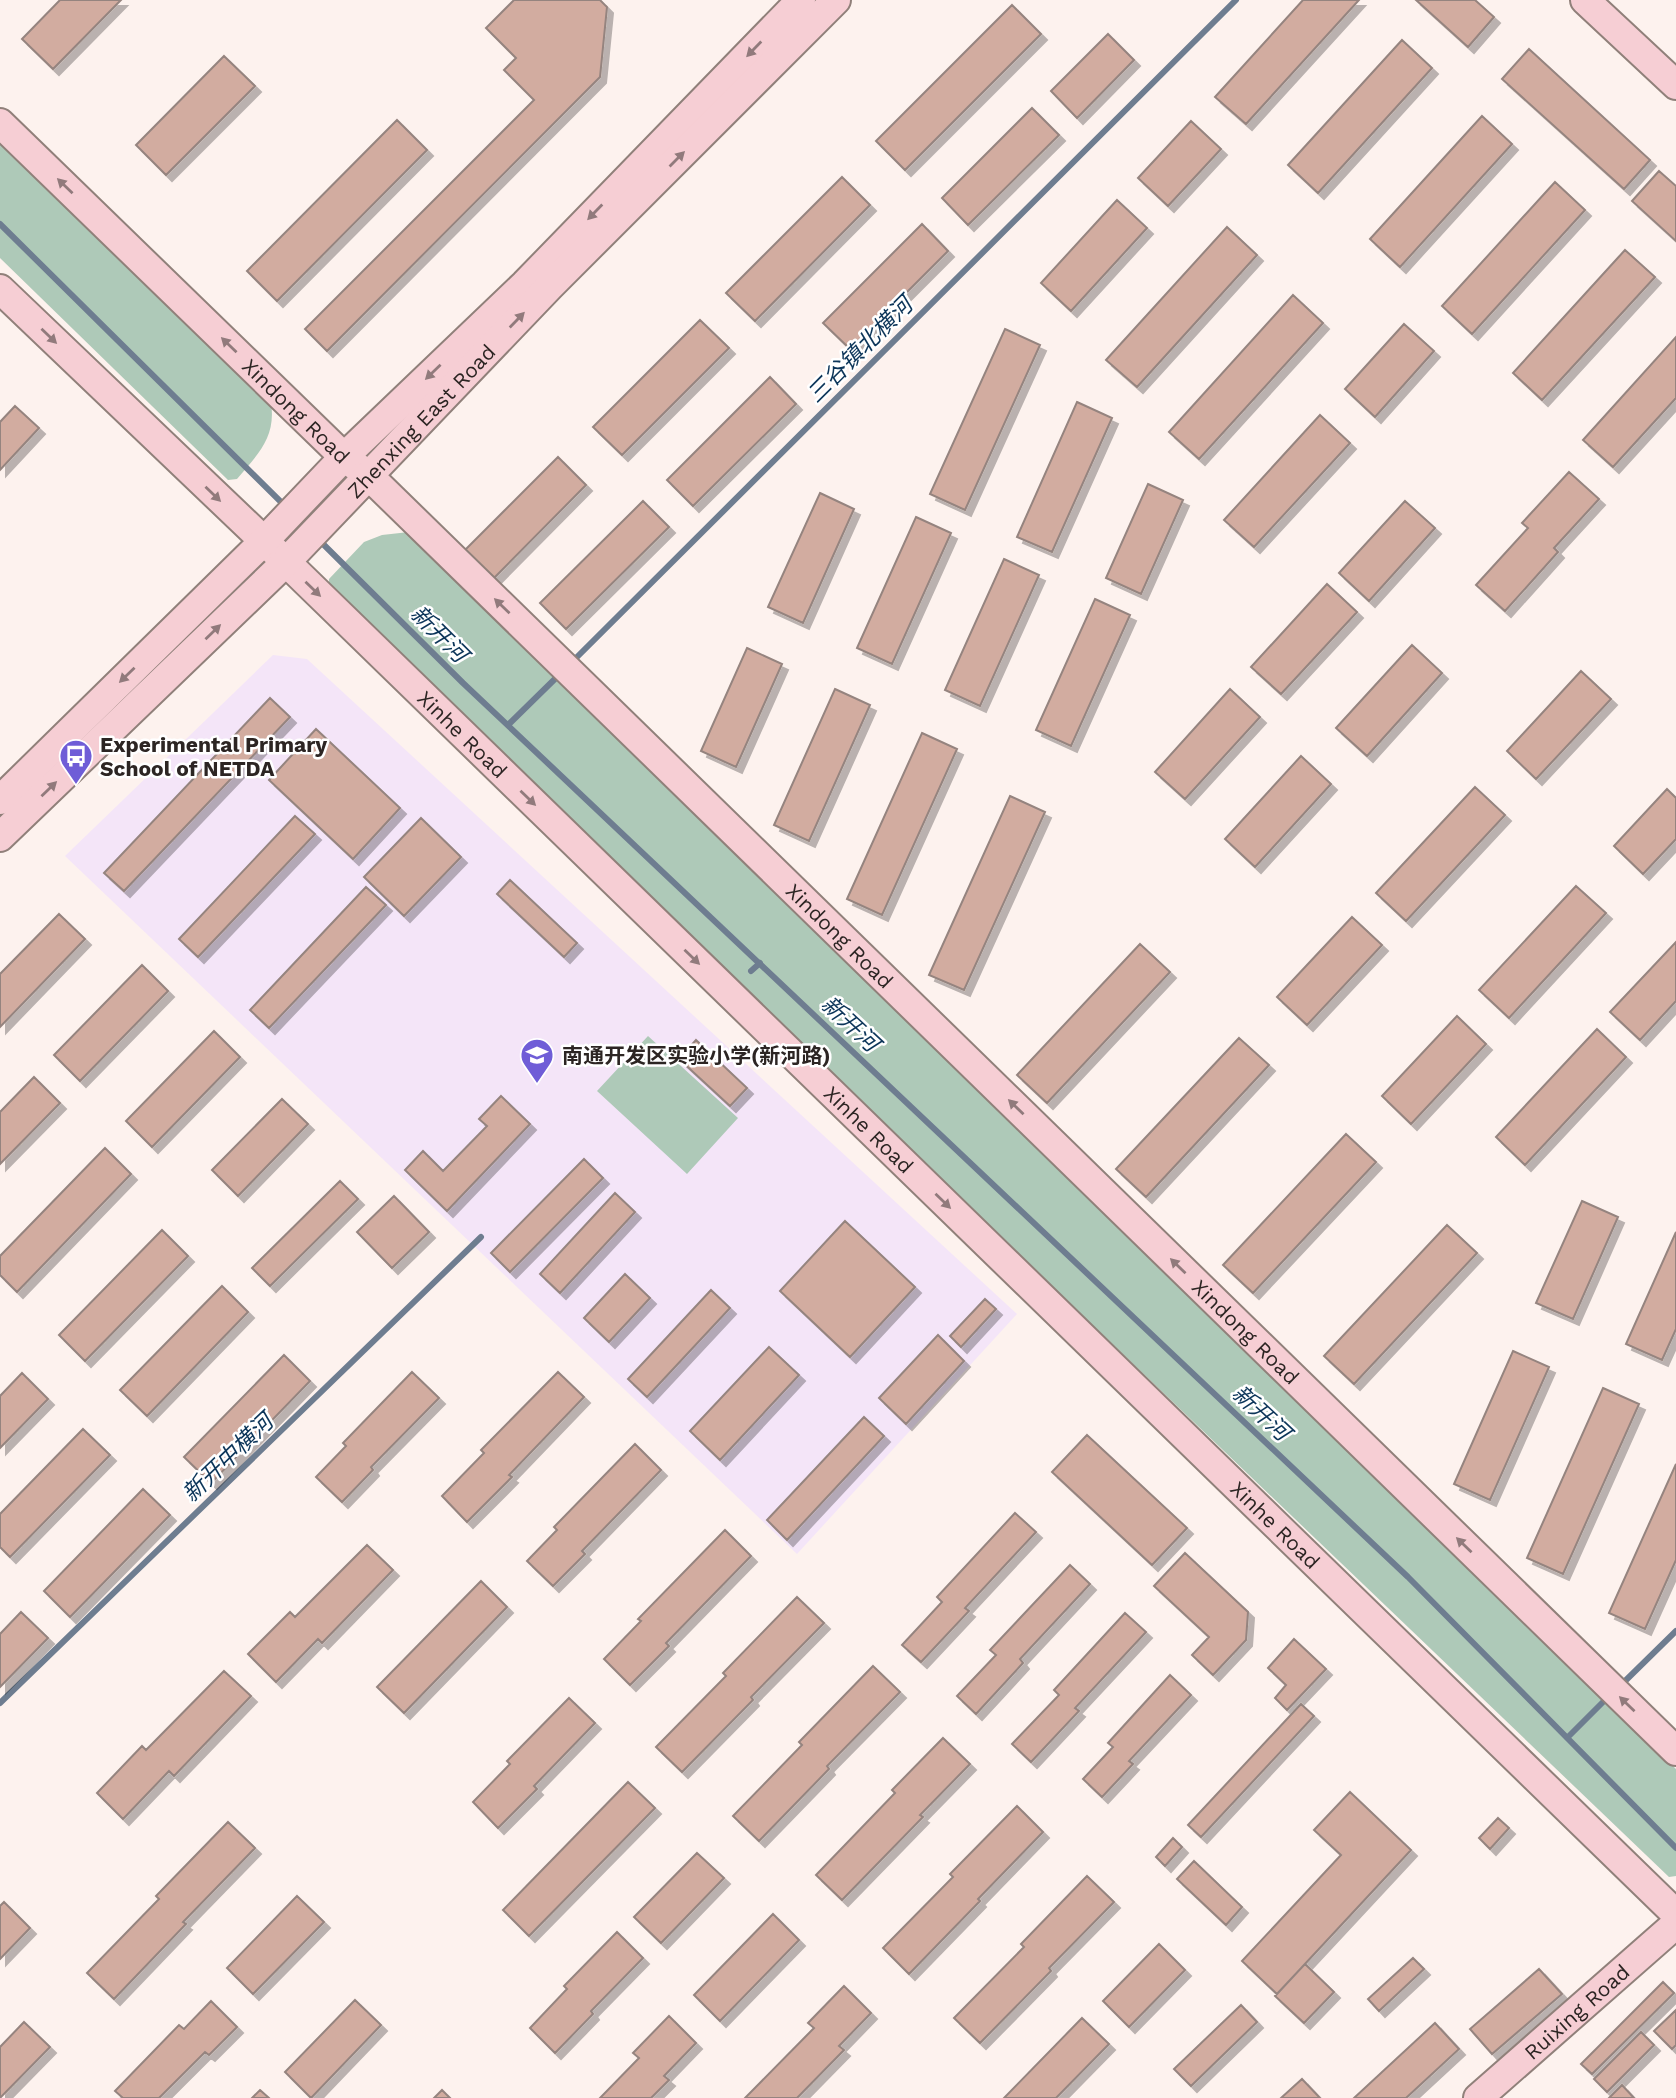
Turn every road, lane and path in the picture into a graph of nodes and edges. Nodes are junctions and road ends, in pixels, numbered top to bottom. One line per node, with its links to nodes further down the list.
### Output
1 (801, 0): 7 (street, Zhenxing East Road, one-way to 7)
2 (836, 0): 8 (street, Zhenxing East Road, one-way to 2)
3 (1586, 0): 4 (street)
4 (1676, 85)
5 (0, 123): 7 (street, Xindong Road, one-way to 5)
6 (0, 289): 9 (street, Xinhe Road, one-way to 9)
7 (344, 457): 8 (street, Xindong Road); 9 (street, Zhenxing East Road)
8 (368, 475): 10 (street, Zhenxing East Road); 13 (street, Xindong Road, one-way to 8)
9 (271, 534): 10 (street, Xinhe Road); 11 (street, Zhenxing East Road, one-way to 11)
10 (294, 553): 12 (street, Zhenxing East Road, one-way to 10); 14 (street, Xinhe Road, one-way to 14)
11 (0, 800)
12 (0, 837)
13 (1676, 1751)
14 (1676, 1914)
15 (1676, 1924): 16 (street, Ruixing Road)
16 (1478, 2098)

